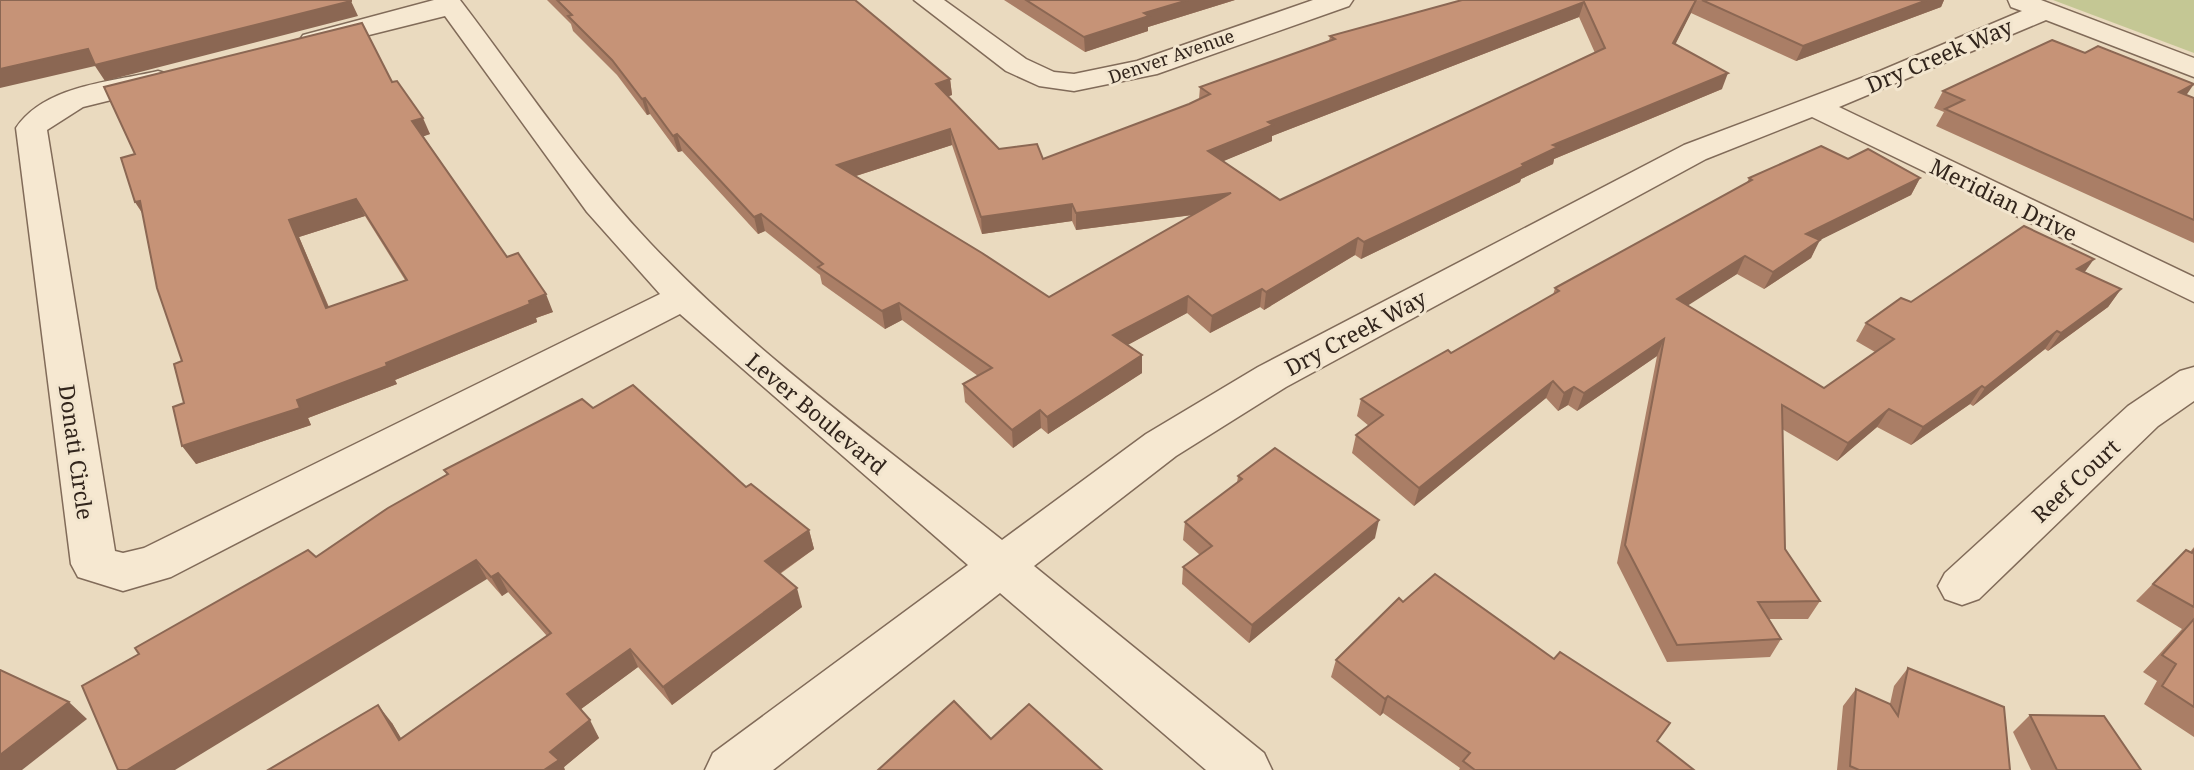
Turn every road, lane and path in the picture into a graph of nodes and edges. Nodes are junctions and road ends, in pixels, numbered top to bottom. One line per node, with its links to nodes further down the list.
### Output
1 (927, 0): 2 (street, Denver Avenue)
2 (1340, 0)
3 (449, 3): 5 (street); 10 (street, Lever Boulevard)
4 (2030, 6): 6 (street); 8 (street, Dry Creek Way)
5 (282, 49)
6 (2194, 68)
7 (190, 72): 10 (street, Donati Circle)
8 (1813, 106): 9 (street, Meridian Drive); 12 (street, Dry Creek Way)
9 (2194, 291)
10 (684, 297): 12 (street, Lever Boulevard)
11 (2194, 381): 13 (street, Reef Court)
12 (1002, 566): 14 (street, Dry Creek Way); 15 (street, Lever Boulevard)
13 (1962, 586)
14 (732, 770)
15 (1245, 770)

